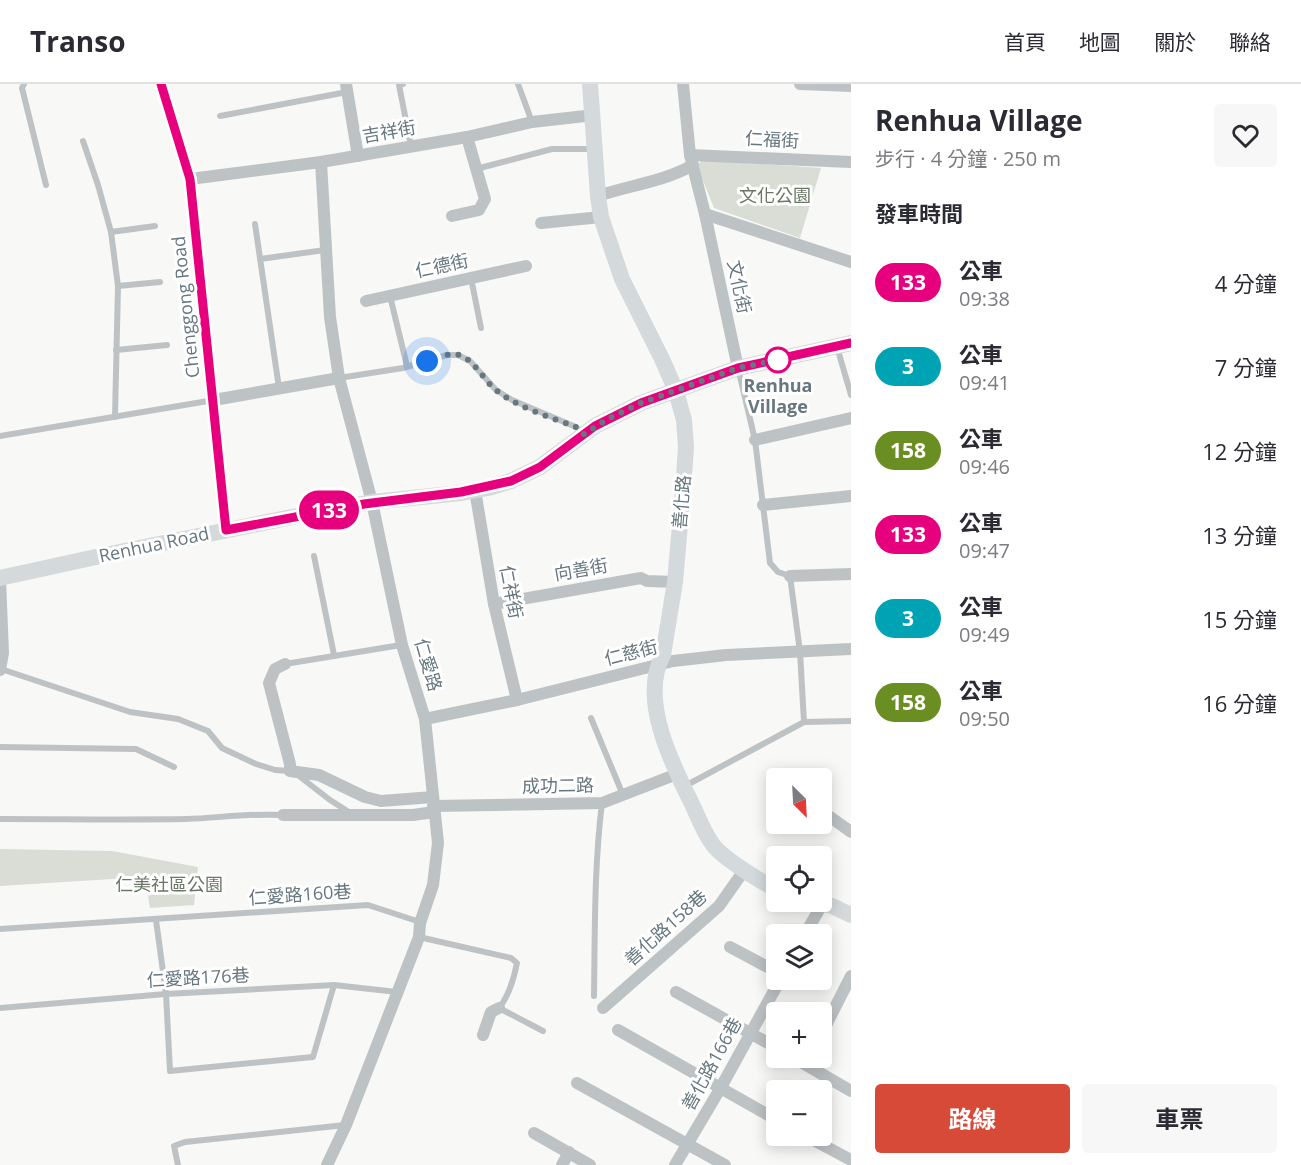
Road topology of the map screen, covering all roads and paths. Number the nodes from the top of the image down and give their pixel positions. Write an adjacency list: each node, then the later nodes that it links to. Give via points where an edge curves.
1 (24, 84): 23 (lane)
2 (161, 84): 22 (street, Chenggong Road)
3 (403, 84): 15 (lane, via 399,85)
4 (518, 84): 12 (lane)
5 (590, 84): 10 (street, 善化路)
6 (683, 84): 18 (street, 文化街)
7 (800, 84): 8 (street)
8 (851, 86)
9 (347, 88): 11 (lane); 17 (street)
10 (594, 115): 12 (street, 吉祥街); 16 (street, 善化路)
11 (220, 116)
12 (532, 122): 13 (street, 吉祥街)
13 (467, 137): 15 (street, 吉祥街); 21 (street)
14 (83, 141): 31 (lane)
15 (411, 146): 17 (street, 吉祥街)
16 (596, 148): 21 (lane, via 552,149); 24 (street, 善化路)
17 (358, 156): 19 (street, 吉祥街)
18 (692, 160): 20 (street, 仁福街); 24 (street, via 680,172); 25 (street, 文化街)
19 (321, 162): 22 (street, 吉祥街); 32 (street, 仁愛路)
20 (851, 162)
21 (475, 169): 26 (street, via 485,199 483,205 479,210)
22 (190, 179): 51 (street, Chenggong Road)
23 (46, 185)
24 (598, 196): 27 (street, 善化路)
25 (705, 214): 34 (street); 46 (street, 文化街)
26 (452, 216)
27 (601, 217): 28 (street); 49 (street, 善化路, via 622,279)
28 (541, 223)
29 (255, 224): 33 (lane)
30 (155, 226): 31 (lane)
31 (111, 232): 38 (lane)
32 (325, 250): 33 (lane); 47 (street, 仁愛路)
33 (260, 259): 48 (lane)
34 (851, 262)
35 (526, 266): 36 (street, 仁德街)
36 (471, 278): 39 (street, 仁德街); 41 (lane)
37 (160, 282): 38 (lane)
38 (118, 286): 44 (lane)
39 (390, 296): 40 (street, 仁德街); 45 (lane)
40 (366, 301)
41 (481, 328)
42 (167, 345): 44 (lane)
43 (844, 345): 46 (street, Renhua Road); 50 (lane)
44 (116, 350): 52 (lane)
45 (407, 366): 47 (lane); 54 (lane, via 458,355 470,361 496,390)
46 (738, 368): 49 (street, Renhua Road); 56 (lane)
47 (339, 378): 48 (street); 59 (street, 仁愛路)
48 (279, 388): 51 (street)
49 (676, 390): 54 (street, Renhua Road, via 627,409); 66 (street, 善化路, via 686,447)
50 (851, 395)
51 (214, 400): 52 (lane); 61 (street, Chenggong Road)
52 (115, 417): 55 (lane)
53 (851, 418): 56 (street)
54 (584, 434): 57 (street, Renhua Road, via 526,474)
55 (0, 436)
56 (755, 440): 60 (lane)
57 (475, 490): 59 (street, Renhua Road); 67 (street, 仁祥街)
58 (851, 496): 60 (street)
59 (372, 502): 61 (street, Renhua Road); 68 (street, 仁愛路)
60 (763, 505): 64 (lane, via 770,563 778,572)
61 (226, 530): 65 (street, Renhua Road)
62 (314, 556): 71 (lane)
63 (851, 574): 64 (street)
64 (790, 576): 70 (lane)
65 (0, 578): 74 (street)
66 (675, 582): 67 (street, 向善街, via 641,578); 73 (street, 善化路, via 663,655)
67 (494, 604): 75 (street, 仁祥街)
68 (402, 645): 71 (lane); 77 (street, 仁愛路)
69 (851, 649): 70 (street, 仁慈街)
70 (800, 652): 73 (street, 仁慈街, via 726,655); 79 (lane)
71 (334, 655): 72 (lane)
72 (285, 664): 82 (street, via 275,669 269,683)
73 (658, 664): 75 (street, 仁慈街); 83 (street, 善化路, via 655,690 659,718)
74 (0, 670): 82 (lane, via 130,712 178,719 208,731 222,748 256,764)
75 (517, 700): 77 (street, 仁慈街)
76 (591, 718): 84 (lane)
77 (425, 719): 86 (street, 仁愛路)
78 (851, 721): 79 (lane)
79 (804, 722): 83 (lane)
80 (0, 747): 81 (lane, via 136,749)
81 (174, 767)
82 (290, 771): 86 (street, 成功二路, via 319,775 381,801); 88 (lane)
83 (680, 780): 84 (street, 成功二路); 92 (street, 善化路, via 713,845)
84 (623, 795): 85 (street, 成功二路)
85 (602, 803): 86 (street, 成功二路); 108 (lane)
86 (433, 805): 88 (street, 成功二路, via 413,815); 97 (street, 仁愛路, via 438,843 435,874)
87 (283, 815): 88 (street, 成功二路); 90 (lane)
88 (354, 815)
89 (832, 818): 91 (street)
90 (0, 819)
91 (851, 832)
92 (745, 869): 93 (street, 善化路); 111 (street, 善化路158巷, via 719,906)
93 (766, 882)
94 (832, 907): 95 (street)
95 (851, 915)
96 (156, 920): 97 (lane, 仁愛路160巷, via 368,905); 98 (lane, 仁愛路160巷); 107 (lane)
97 (420, 922): 99 (street, 仁愛路)
98 (0, 929)
99 (419, 937): 106 (street, 仁愛路); 110 (lane, via 511,957 517,963)
100 (730, 947): 101 (street)
101 (766, 966)
102 (851, 976): 112 (street)
103 (334, 985): 106 (lane, 仁愛路176巷); 107 (lane, 仁愛路176巷); 107 (lane, via 313,1057 170,1071)
104 (774, 990): 115 (street, 善化路166巷)
105 (676, 992): 115 (street)
106 (397, 993): 123 (street, 仁愛路)
107 (166, 994): 109 (lane, 仁愛路176巷)
108 (594, 996)
109 (0, 1008)
110 (499, 1008): 114 (lane); 116 (street, via 491,1012)
111 (603, 1008)
112 (832, 1013)
113 (618, 1030): 120 (street)
114 (543, 1031)
115 (750, 1034): 117 (street); 120 (street, 善化路166巷)
116 (483, 1035)
117 (766, 1042)
118 (818, 1068): 121 (street)
119 (577, 1083): 125 (street)
120 (720, 1089): 122 (street); 125 (street, 善化路166巷)
121 (851, 1091)
122 (766, 1114)
123 (346, 1125): 129 (lane, via 185,1142 174,1146); 130 (street, 仁愛路)
124 (534, 1132): 127 (street)
125 (687, 1144): 133 (street, 善化路166巷); 134 (street)
126 (825, 1146): 128 (street)
127 (569, 1152): 131 (street); 132 (street)
128 (851, 1160)
129 (178, 1165)
130 (327, 1165)
131 (562, 1165)
132 (590, 1165)
133 (675, 1165)
134 (725, 1165)

